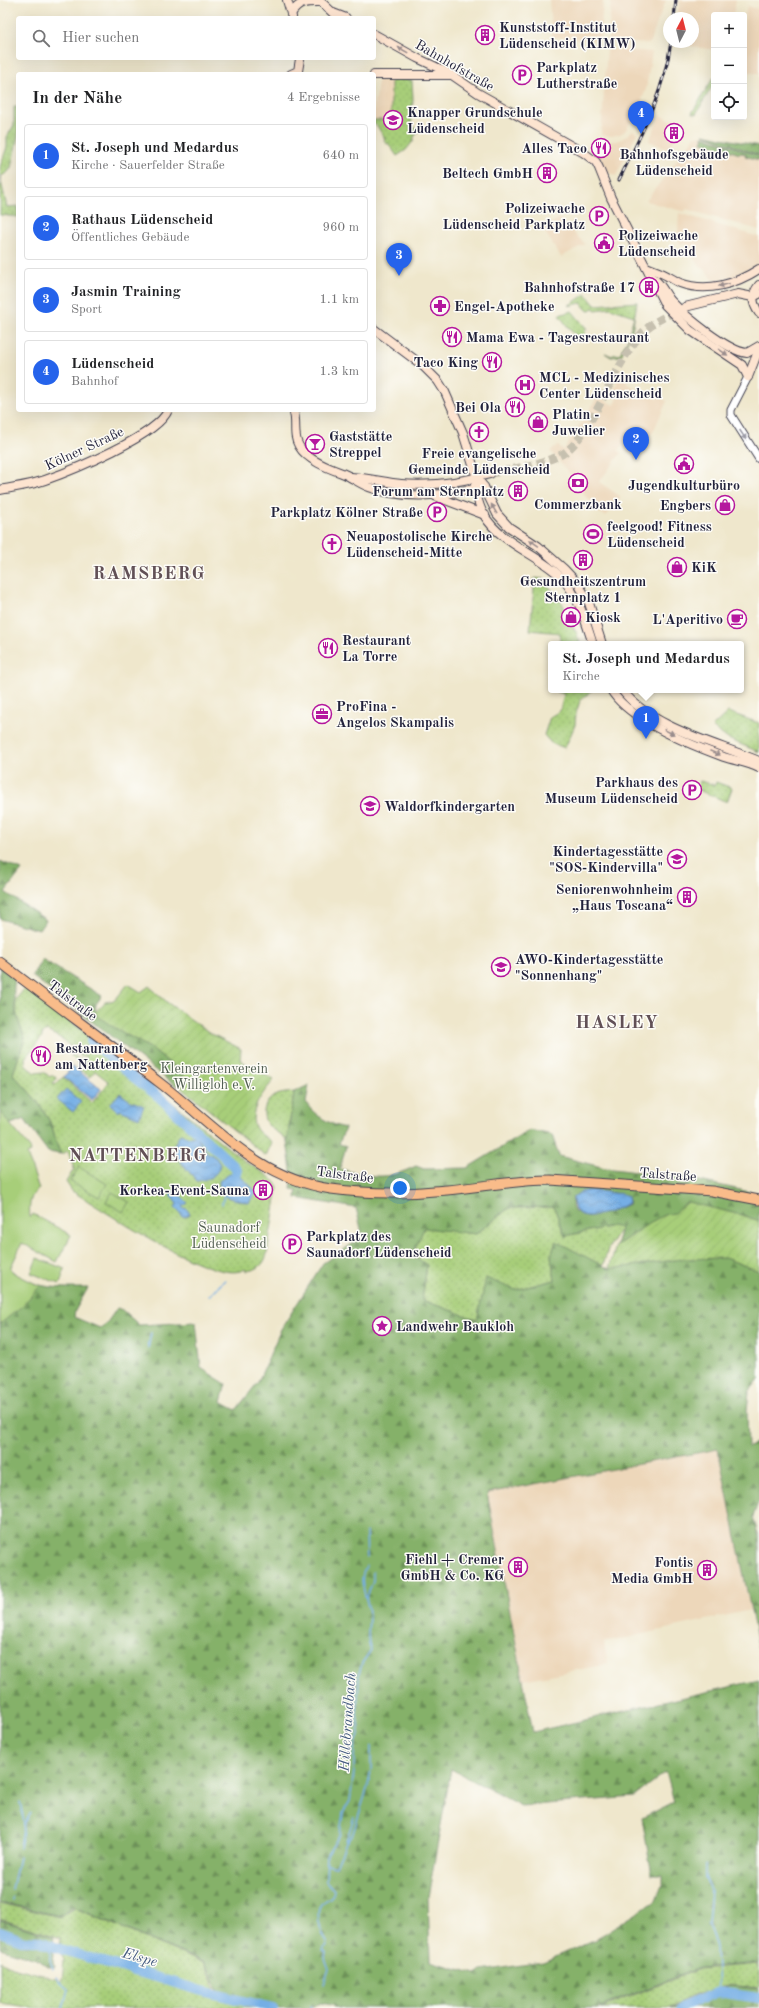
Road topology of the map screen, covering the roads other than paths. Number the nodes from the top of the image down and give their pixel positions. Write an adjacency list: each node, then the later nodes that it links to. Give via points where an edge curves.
1 (287, 0): 3 (main road)
2 (322, 1): 3 (main road, via 303,3 297,6); 4 (main road, via 333,13)
3 (292, 16)
4 (342, 16)
5 (376, 35): 8 (main road, Bahnhofstraße, one-way to 5)
6 (300, 60): 9 (main road)
7 (300, 60): 10 (main road)
8 (426, 63): 11 (main road, Bahnhofstraße); 13 (main road, via 430,70)
9 (296, 72)
10 (303, 72)
11 (453, 75): 13 (main road); 14 (main road, Bahnhofstraße, via 478,93 596,162)
12 (376, 76): 13 (main road)
13 (425, 76)
14 (646, 267): 15 (main road, one-way to 14, via 736,281 703,287 679,283); 16 (main road, Bahnhofstraße)
15 (759, 269)
16 (653, 278): 21 (main road, Bahnhofstraße, via 673,303 697,325 737,351 747,353); 23 (main road, Bahnhofstraße, one-way to 23, via 661,299 673,314 696,334)
17 (757, 291): 18 (main road); 19 (main road, via 754,306)
18 (685, 307)
19 (759, 314)
20 (376, 330): 30 (main road, via 435,377 454,413)
21 (759, 347): 22 (main road)
22 (754, 360): 23 (main road, via 749,365); 24 (main road)
23 (742, 365): 24 (main road, Bahnhofstraße)
24 (748, 377): 27 (street, one-way to 27, via 731,410 732,418)
25 (167, 412): 33 (main road, Kölner Straße, via 162,421 145,432 83,466 42,481)
26 (293, 412): 29 (main road, via 300,448 326,467)
27 (759, 459)
28 (490, 474): 30 (main road)
29 (351, 477): 30 (main road, via 425,485); 34 (main road, via 362,484 388,492)
30 (477, 478): 31 (main road); 32 (main road)
31 (484, 487): 32 (main road); 37 (main road, one-way to 31, via 589,603 579,585 538,546 504,522 497,514)
32 (475, 489): 34 (main road); 35 (main road)
33 (0, 490)
34 (432, 494): 35 (main road)
35 (485, 515): 36 (main road, via 510,541 550,567 562,578 582,608)
36 (592, 641)
37 (601, 641)
38 (613, 693): 41 (main road, one-way to 41, via 621,704 649,723 688,742)
39 (624, 693): 40 (main road, via 632,703 652,717)
40 (759, 761)
41 (759, 768)
42 (0, 962): 43 (main road, Talstraße, via 162,1084 251,1157 294,1180 350,1191 397,1193 550,1180 712,1191)
43 (759, 1200)

